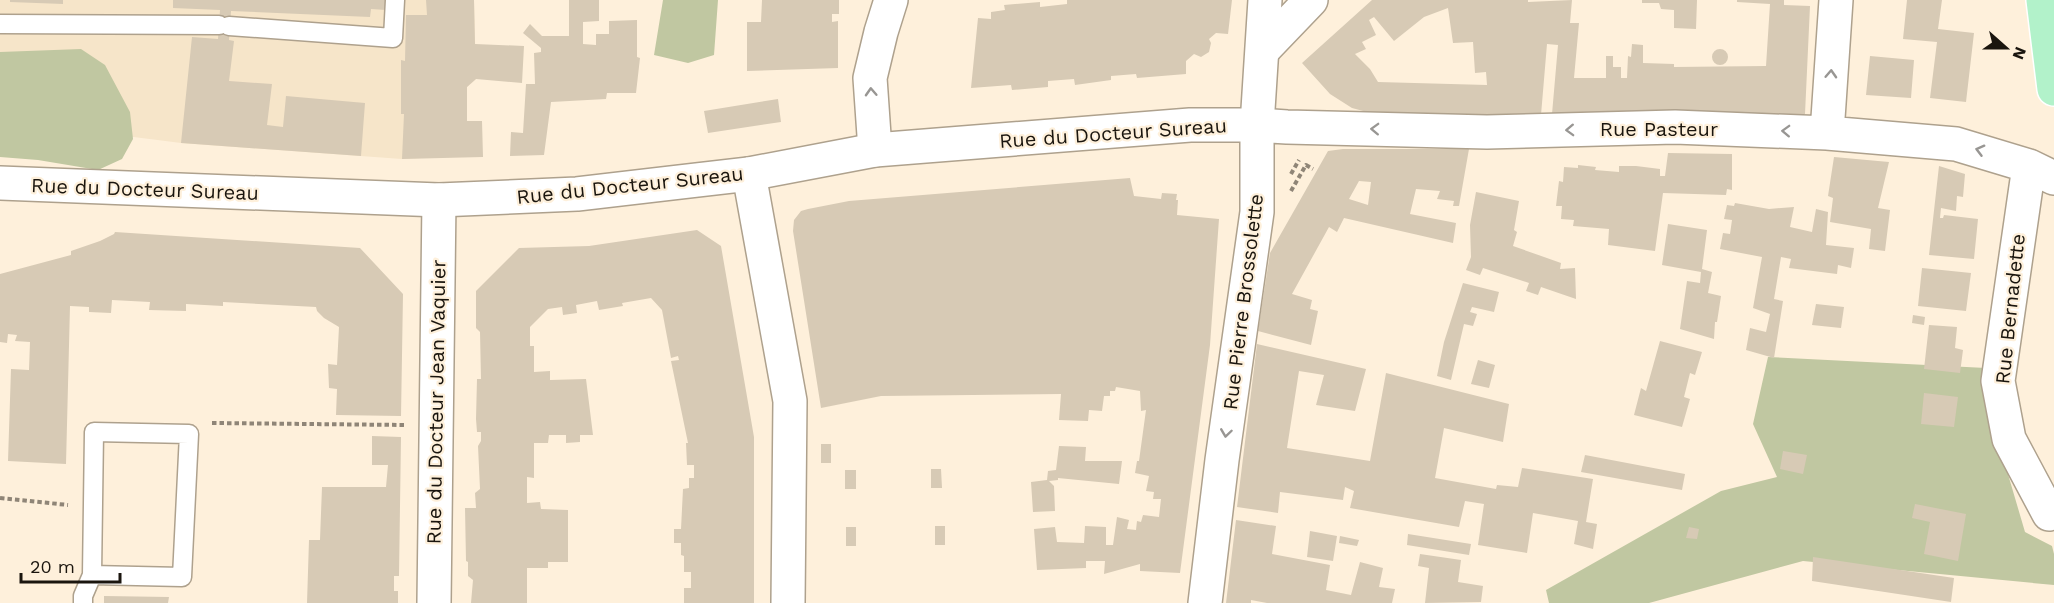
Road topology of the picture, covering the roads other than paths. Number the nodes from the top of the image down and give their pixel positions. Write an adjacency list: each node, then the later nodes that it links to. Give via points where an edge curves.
1 (395, 0): 7 (lane, via 393,38 224,26)
2 (891, 0): 12 (street, one-way to 2, via 870,78)
3 (1265, 0): 8 (street, Rue Pierre Brossolette)
4 (1311, 0): 8 (street)
5 (1836, 0): 11 (street, one-way to 5)
6 (2043, 0): 9 (main road)
7 (0, 24)
8 (1263, 50): 10 (street, Rue Pierre Brossolette)
9 (2054, 89)
10 (1257, 125): 11 (street, Rue Pasteur, one-way to 10, via 1675,127 1487,132); 12 (street, Rue du Docteur Sureau, via 1190,124); 22 (street, Rue Pierre Brossolette, one-way to 22, via 1257,212)
11 (1827, 133): 13 (street, Rue Pasteur, one-way to 11, via 1956,144)
12 (875, 150): 14 (street, Rue du Docteur Sureau)
13 (2041, 172): 17 (street, Rue Bernadette, via 1998,381 2009,439)
14 (749, 174): 16 (street, Rue du Docteur Sureau, via 577,194); 21 (street, via 790,401)
15 (0, 183): 16 (street, Rue du Docteur Sureau)
16 (439, 200): 20 (street, Rue du Docteur Jean Vaquier)
17 (2049, 514)
18 (92, 575): 18 (lane, via 182,577 189,434 94,432); 19 (lane)
19 (83, 603)
20 (434, 603)
21 (788, 603)
22 (1205, 603)

